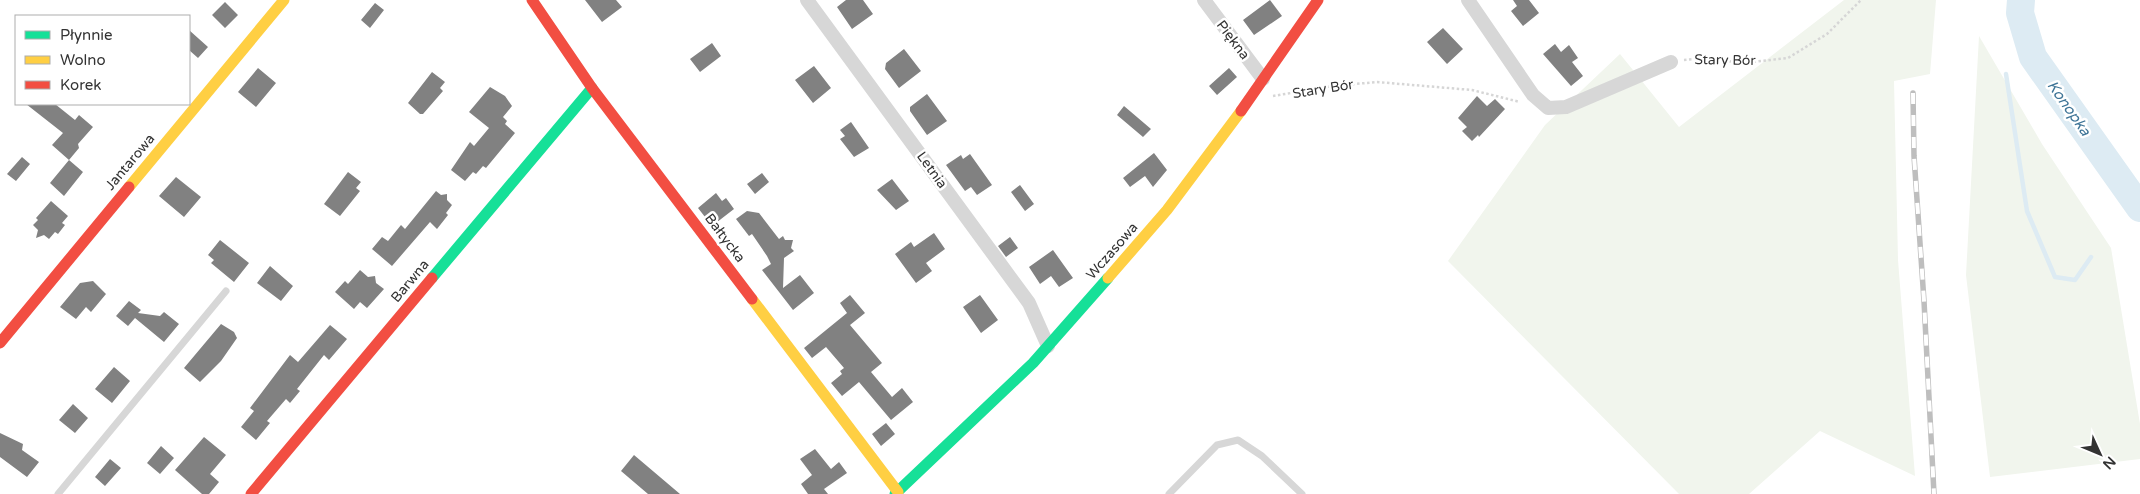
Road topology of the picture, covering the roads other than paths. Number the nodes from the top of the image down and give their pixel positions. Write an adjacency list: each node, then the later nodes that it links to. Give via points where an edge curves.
1 (284, 0): 11 (street, Jantarowa)
2 (532, 0): 9 (street, Bałtycka)
3 (807, 0): 12 (street, Letnia, via 1029,303)
4 (1204, 0): 8 (street, Piękna)
5 (1318, 0): 8 (street, Wczasowa)
6 (1468, 0): 7 (street, via 1533,95 1548,108 1566,107)
7 (1671, 62)
8 (1263, 79): 12 (street, Wczasowa, via 1167,210)
9 (592, 88): 13 (street, Bałtycka); 15 (street, Barwna)
10 (226, 292): 14 (lane)
11 (0, 342)
12 (1048, 346): 13 (street, Wczasowa)
13 (896, 493)
14 (58, 494)
15 (251, 494)
16 (1168, 494): 17 (lane, via 1217,446 1238,440 1262,456)
17 (1302, 494)

